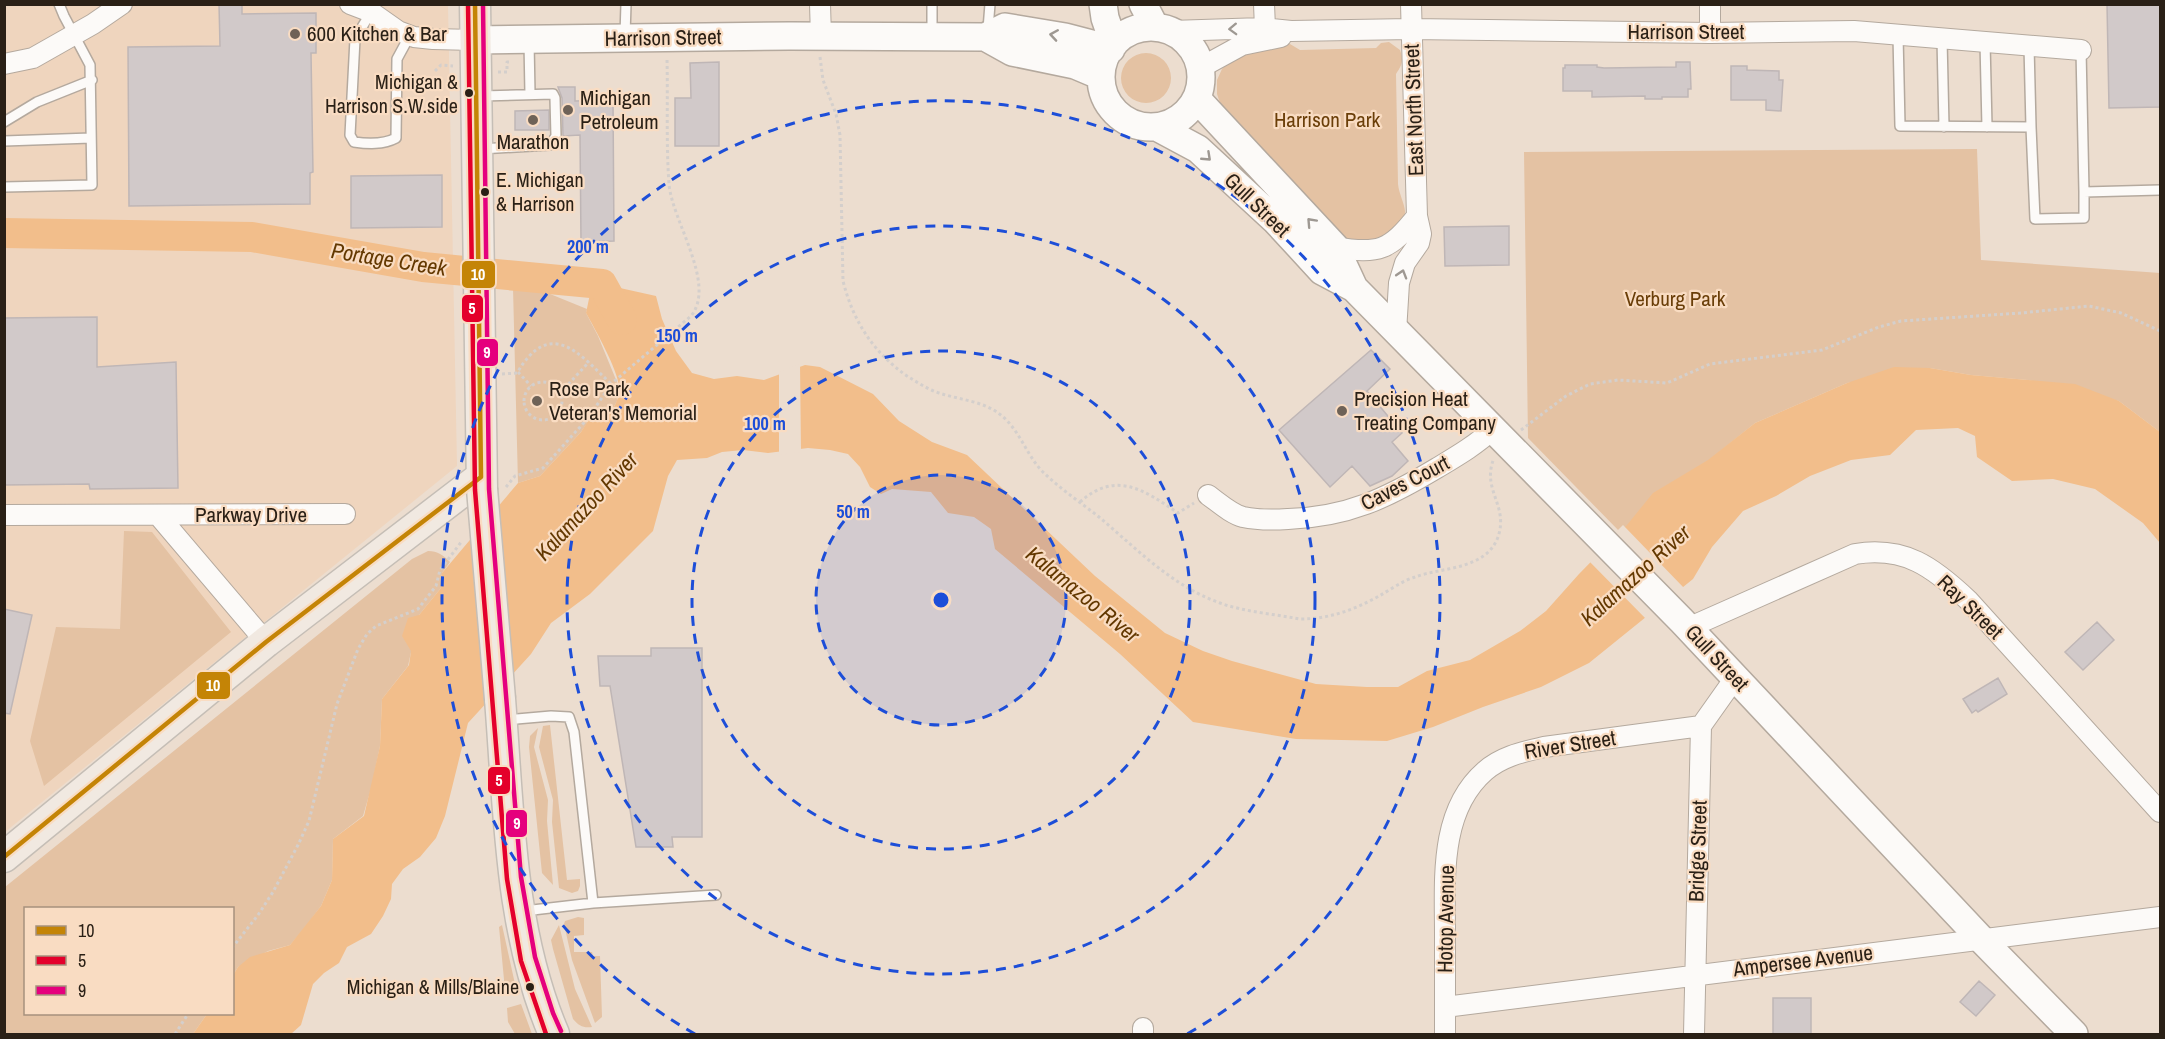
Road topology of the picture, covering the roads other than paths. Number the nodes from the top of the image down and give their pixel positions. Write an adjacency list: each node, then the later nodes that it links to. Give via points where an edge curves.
1 (59, 4): 19 (lane)
2 (122, 4): 19 (street)
3 (350, 4): 13 (street, Harrison Street)
4 (626, 4): 25 (lane)
5 (820, 4): 22 (street)
6 (932, 4): 23 (lane)
7 (990, 4): 24 (lane)
8 (1104, 4): 30 (street)
9 (1264, 4): 15 (street)
10 (1411, 4): 16 (street, East North Street)
11 (1710, 4): 18 (street)
12 (475, 5): 27 (main road)
13 (371, 12): 20 (street, Harrison Street); 20 (lane, via 355,39 350,135 354,142 390,142 396,138 397,59)
14 (1156, 21): 15 (street, Harrison Street, one-way to 14); 30 (street); 34 (street, via 1185,39)
15 (1264, 28): 17 (street, Harrison Street)
16 (1411, 29): 17 (street, Harrison Street); 18 (street, Harrison Street); 51 (street, East North Street)
17 (1291, 31): 34 (street, Harrison Street, via 1279,38 1242,45)
18 (1710, 33): 21 (street, Harrison Street, via 1854,31)
19 (75, 34): 33 (street, via 33,58); 36 (lane, via 90,65)
20 (410, 35): 27 (street, Harrison Street)
21 (1898, 35): 26 (street, Harrison Street); 42 (lane, via 1900,126)
22 (821, 37): 23 (street, Harrison Street); 25 (street, Harrison Street)
23 (932, 37): 24 (street, Harrison Street)
24 (985, 37): 30 (street, Harrison Street, one-way to 24, via 1005,27); 35 (street, Harrison Street, via 1012,52 1075,65)
25 (625, 39): 28 (street, Harrison Street)
26 (1942, 39): 29 (street, Harrison Street); 42 (lane)
27 (474, 40): 28 (street, Harrison Street); 38 (main road)
28 (529, 40): 37 (lane)
29 (1984, 42): 31 (street, Harrison Street); 43 (lane)
30 (1112, 46): 35 (street)
31 (2029, 46): 32 (street, Harrison Street); 44 (lane)
32 (2080, 50): 50 (lane)
33 (4, 64)
34 (1200, 68): 39 (street)
35 (1101, 76): 41 (street, via 1104,93 1124,120)
36 (92, 80): 40 (lane, via 37,102); 45 (lane)
37 (530, 94): 38 (lane); 47 (lane, via 553,94 555,98 556,136 550,145)
38 (475, 96): 47 (main road)
39 (1197, 99): 41 (street, via 1173,122); 52 (street, Gull Street, one-way to 39)
40 (4, 122)
41 (1157, 127): 53 (street, Gull Street, one-way to 53, via 1198,148 1276,221 1322,271)
42 (1944, 127): 43 (lane)
43 (1987, 127): 44 (lane)
44 (2031, 127): 50 (lane, via 2035,219 2084,218)
45 (91, 138): 46 (lane); 48 (lane, via 92,185)
46 (4, 141)
47 (476, 149): 56 (main road)
48 (4, 187)
49 (2160, 190): 50 (lane)
50 (2084, 192)
51 (1417, 216): 52 (street, via 1387,246 1357,252); 54 (street, East North Street, one-way to 51, via 1399,283 1421,234)
52 (1335, 247): 53 (street, Gull Street)
53 (1354, 288): 54 (street, Gull Street)
54 (1396, 332): 55 (street, Gull Street)
55 (1501, 436): 57 (street, Caves Court, via 1479,442 1407,486 1362,507 1338,513 1268,520 1240,516); 61 (street, Gull Street)
56 (482, 483): 62 (main road); 64 (main road, bridge)
57 (1208, 495)
58 (345, 514): 60 (street, Parkway Drive)
59 (4, 515): 60 (street, Parkway Drive)
60 (158, 515): 62 (street, Parkway Drive)
61 (1685, 624): 63 (street, Gull Street); 67 (street, Ray Street, via 1855,554 1873,551 1902,555 1933,571 1968,600)
62 (266, 642): 68 (main road)
63 (1736, 678): 65 (street); 73 (street, Gull Street)
64 (501, 709): 70 (lane, via 569,717 574,732); 71 (main road)
65 (1701, 726): 66 (street, River Street, via 1519,753 1487,769); 74 (street, Bridge Street)
66 (1460, 804): 75 (street, Hotop Avenue, via 1446,864)
67 (2160, 812)
68 (4, 857)
69 (716, 895): 70 (lane)
70 (593, 903): 71 (lane)
71 (520, 911): 76 (main road, via 528,959)
72 (2160, 916): 73 (street, Ampersee Avenue)
73 (1981, 939): 74 (street, Ampersee Avenue); 79 (street, Gull Street)
74 (1695, 975): 75 (street, Ampersee Avenue); 78 (street, Bridge Street)
75 (1445, 1006): 77 (street, Hotop Avenue)
76 (554, 1035)
77 (1445, 1035)
78 (1694, 1035)
79 (2074, 1035)

